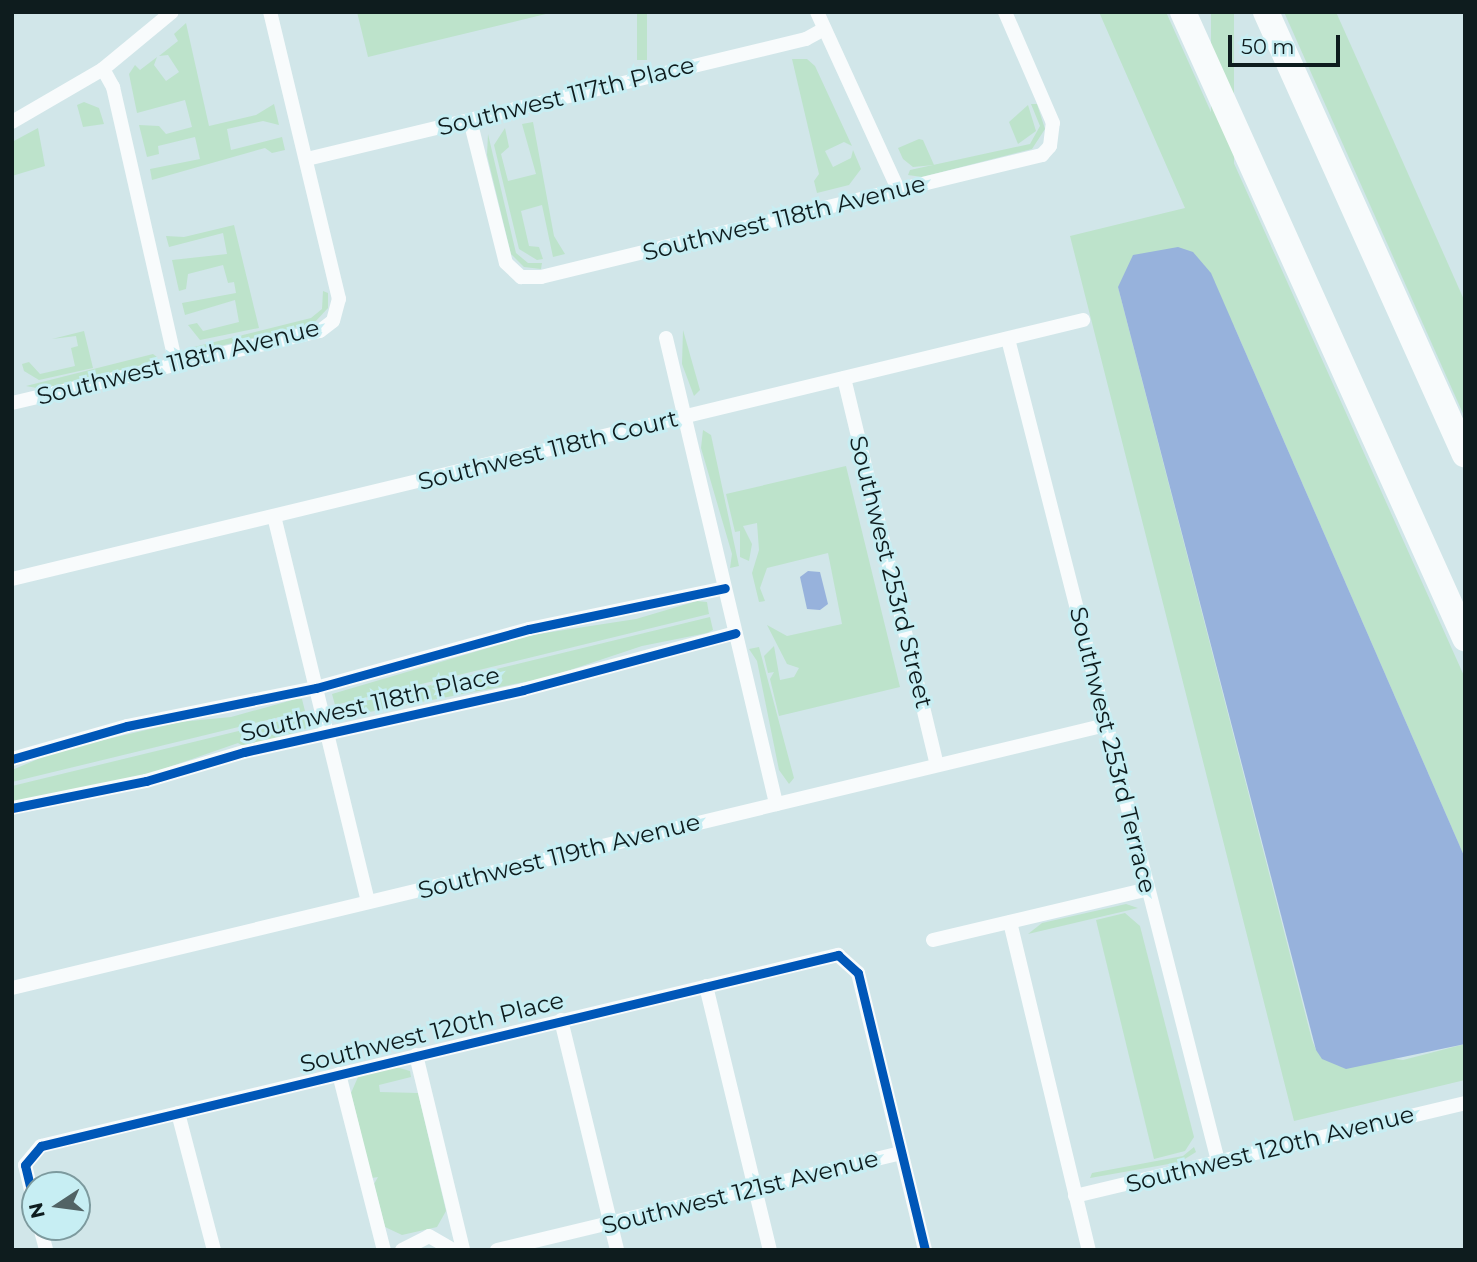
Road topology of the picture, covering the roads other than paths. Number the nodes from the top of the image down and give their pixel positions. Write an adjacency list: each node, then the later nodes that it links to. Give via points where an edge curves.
1 (172, 12): 8 (street)
2 (270, 12): 11 (street)
3 (817, 12): 7 (street)
4 (1005, 12): 12 (street, Southwest 118th Avenue, via 1050,113 1050,146 1033,159)
5 (1183, 12): 25 (highway)
6 (1266, 12): 20 (highway)
7 (824, 29): 9 (street, Southwest 117th Place, via 806,39); 12 (street)
8 (103, 69): 10 (street); 16 (street, via 113,87)
9 (470, 120): 11 (street, Southwest 117th Place); 12 (street, Southwest 118th Avenue, via 502,254 514,274 541,277)
10 (12, 122)
11 (307, 159): 16 (street, Southwest 118th Avenue, via 337,313 320,331)
12 (898, 189)
13 (1083, 320): 15 (street, Southwest 118th Court)
14 (666, 338): 19 (street)
15 (1007, 339): 17 (street, Southwest 118th Court); 27 (street, Southwest 253rd Terrace)
16 (176, 364): 18 (street, Southwest 118th Avenue)
17 (844, 378): 19 (street, Southwest 118th Court); 30 (street, Southwest 253rd Street)
18 (14, 399)
19 (682, 418): 21 (street, Southwest 118th Court); 23 (street)
20 (1465, 454)
21 (274, 516): 22 (street, Southwest 118th Court); 26 (street)
22 (12, 579)
23 (725, 588): 24 (street); 26 (street, Southwest 118th Place, via 529,629)
24 (735, 633): 28 (street, Southwest 118th Place, via 502,695); 31 (street)
25 (1465, 638)
26 (316, 688): 28 (street); 29 (street, Southwest 118th Place, via 127,726)
27 (1106, 725): 30 (street, Southwest 119th Avenue); 33 (street, Southwest 253rd Terrace)
28 (327, 731): 32 (street, Southwest 118th Place, via 134,784); 34 (street)
29 (12, 759)
30 (937, 765): 31 (street, Southwest 119th Avenue)
31 (776, 804): 34 (street, Southwest 119th Avenue)
32 (12, 808)
33 (1148, 889): 35 (street); 45 (street, Southwest 253rd Terrace)
34 (368, 901): 38 (street, Southwest 119th Avenue)
35 (1010, 922): 36 (street); 48 (street)
36 (933, 940)
37 (706, 986): 39 (street, Southwest 120th Place); 44 (street, Southwest 120th Place, via 841,955 857,970); 47 (street)
38 (12, 988)
39 (561, 1020): 40 (street, Southwest 120th Place); 49 (street)
40 (416, 1055): 41 (street, Southwest 120th Place); 54 (street)
41 (339, 1074): 43 (street, Southwest 120th Place); 51 (street)
42 (1465, 1103): 45 (street, Southwest 120th Avenue)
43 (178, 1113): 46 (street, Southwest 120th Place, via 33,1151); 50 (street)
44 (901, 1153): 47 (street, Southwest 121st Avenue); 58 (street)
45 (1218, 1161): 48 (street, Southwest 120th Avenue)
46 (26, 1171)
47 (755, 1188): 49 (street, Southwest 121st Avenue); 57 (street)
48 (1075, 1196): 59 (street)
49 (611, 1223): 55 (street, Southwest 121st Avenue); 56 (street)
50 (214, 1250)
51 (384, 1250)
52 (402, 1250): 53 (street, via 429,1236)
53 (453, 1250)
54 (463, 1250)
55 (497, 1250)
56 (617, 1250)
57 (769, 1250)
58 (925, 1250)
59 (1089, 1250)

